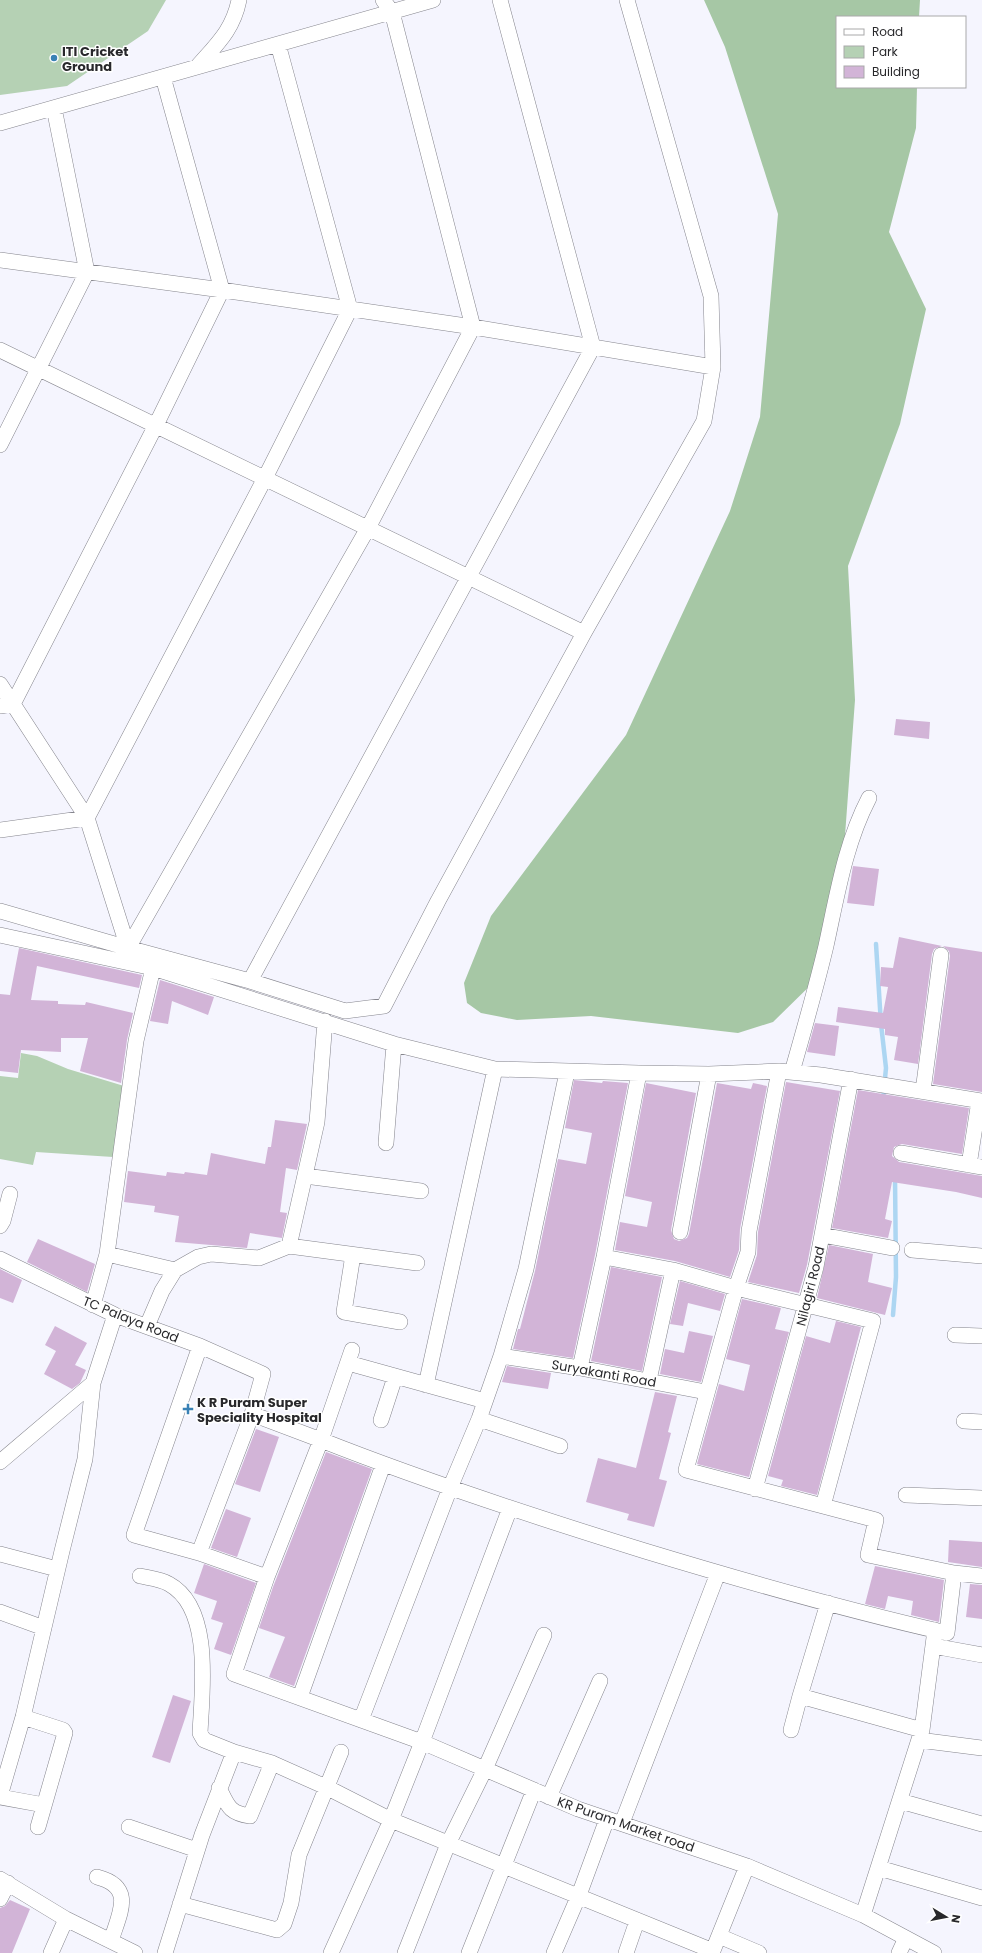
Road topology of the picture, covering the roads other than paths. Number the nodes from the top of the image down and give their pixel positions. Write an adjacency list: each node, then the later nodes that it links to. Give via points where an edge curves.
1 (239, 0): 7 (street, via 237,12 228,31)
2 (433, 0): 5 (street)
3 (500, 0): 16 (street)
4 (627, 0): 18 (street, via 711,296)
5 (388, 6): 6 (street); 15 (street)
6 (278, 44): 7 (street); 14 (street)
7 (198, 67): 8 (street)
8 (163, 77): 9 (street); 13 (street)
9 (54, 108): 10 (street); 12 (street)
10 (0, 123)
11 (0, 260): 12 (street)
12 (87, 272): 13 (street); 19 (street)
13 (222, 290): 14 (street); 20 (street)
14 (350, 310): 15 (street); 22 (street)
15 (473, 327): 16 (street); 23 (street)
16 (593, 347): 18 (street); 24 (street)
17 (0, 350): 19 (street)
18 (713, 367): 25 (street, via 704,421)
19 (39, 369): 20 (street); 21 (street)
20 (156, 425): 22 (street); 27 (street)
21 (0, 445)
22 (265, 478): 23 (street); 29 (street)
23 (368, 528): 24 (street); 33 (street)
24 (470, 577): 25 (street); 36 (street)
25 (584, 633): 36 (street, via 438,901 384,1006 345,1011)
26 (0, 684): 27 (street)
27 (7, 705): 29 (street)
28 (869, 798): 41 (street, via 843,867 825,948)
29 (87, 818): 30 (street); 33 (street)
30 (0, 830)
31 (0, 911): 33 (street)
32 (0, 935): 35 (street)
33 (128, 948): 36 (street)
34 (941, 955): 45 (street)
35 (153, 968): 37 (street); 59 (street, via 136,1041)
36 (250, 981)
37 (325, 1022): 38 (street); 50 (street, via 317,1122)
38 (394, 1044): 39 (street); 47 (street)
39 (495, 1069): 40 (street); 81 (street)
40 (567, 1072): 42 (street); 76 (street, via 526,1269)
41 (786, 1072): 43 (street); 44 (street); 67 (street, via 749,1231 748,1252)
42 (638, 1073): 43 (street); 62 (street)
43 (709, 1074): 54 (street)
44 (851, 1079): 45 (street); 55 (street, Nilagiri Road)
45 (923, 1091): 46 (street)
46 (981, 1101): 49 (street)
47 (386, 1143)
48 (901, 1153): 49 (street)
49 (975, 1166)
50 (305, 1176): 51 (street); 56 (street)
51 (421, 1191)
52 (10, 1194): 53 (street)
53 (0, 1226)
54 (680, 1232)
55 (822, 1235): 57 (street); 69 (street, Nilagiri Road)
56 (289, 1246): 60 (street); 65 (street, via 259,1258 211,1254 198,1257)
57 (892, 1248)
58 (912, 1250): 61 (street)
59 (107, 1254): 65 (street); 68 (street)
60 (353, 1255): 64 (street); 71 (street, via 344,1312)
61 (982, 1256)
62 (604, 1257): 66 (street); 77 (street)
63 (0, 1259): 68 (street, TC Palaya Road)
64 (416, 1263)
65 (175, 1270): 72 (street, via 162,1291)
66 (673, 1270): 67 (street); 79 (street)
67 (736, 1288): 69 (street); 82 (street)
68 (93, 1305): 70 (street, TC Palaya Road)
69 (806, 1305): 94 (street, Nilagiri Road); 97 (street, via 873,1321)
70 (115, 1315): 72 (street, TC Palaya Road); 80 (street)
71 (400, 1322)
72 (147, 1326): 75 (street, TC Palaya Road)
73 (955, 1335): 74 (street)
74 (982, 1336)
75 (200, 1346): 84 (street, TC Palaya Road, via 263,1374); 99 (street, via 134,1535)
76 (501, 1356): 77 (street, Suryakanti Road); 83 (street)
77 (580, 1368): 79 (street, Suryakanti Road)
78 (395, 1376): 81 (street); 86 (street); 89 (street, via 350,1356)
79 (649, 1380): 82 (street, Suryakanti Road)
80 (93, 1384): 91 (street); 101 (street, via 85,1459)
81 (426, 1385): 83 (street)
82 (706, 1392): 94 (street, via 686,1470)
83 (485, 1401): 85 (street)
84 (252, 1414): 89 (street); 99 (street)
85 (479, 1419): 90 (street); 93 (street)
86 (381, 1420)
87 (964, 1421): 88 (street)
88 (982, 1422)
89 (320, 1440): 92 (street); 106 (street)
90 (560, 1446)
91 (0, 1462)
92 (383, 1465): 93 (street); 116 (street)
93 (450, 1488): 98 (street); 118 (street)
94 (754, 1489): 97 (street)
95 (906, 1495): 96 (street)
96 (982, 1498)
97 (823, 1506): 103 (street, via 876,1520 868,1555)
98 (510, 1508): 102 (street); 121 (street)
99 (200, 1553): 106 (street)
100 (0, 1554): 101 (street)
101 (57, 1569): 109 (street)
102 (718, 1573): 107 (street); 135 (street)
103 (954, 1573): 105 (street); 110 (street, via 946,1633)
104 (140, 1576): 123 (street, via 169,1583 183,1595 194,1612 203,1675 200,1733 204,1740)
105 (982, 1576)
106 (268, 1577): 116 (street, KR Puram Market road, via 234,1674)
107 (828, 1603): 110 (street); 115 (street)
108 (0, 1612): 109 (street)
109 (44, 1628): 117 (street)
110 (935, 1630): 112 (street)
111 (544, 1635): 126 (street)
112 (933, 1646): 113 (street); 120 (street)
113 (982, 1655)
114 (600, 1681): 131 (street)
115 (800, 1696): 119 (street); 120 (street)
116 (300, 1697): 118 (street, KR Puram Market road)
117 (23, 1718): 130 (street); 133 (street, via 65,1732)
118 (362, 1720): 121 (street, KR Puram Market road)
119 (791, 1730)
120 (921, 1735): 122 (street); 132 (street)
121 (422, 1742): 126 (street, KR Puram Market road); 134 (street)
122 (982, 1748)
123 (234, 1752): 125 (street); 127 (street)
124 (341, 1752): 128 (street)
125 (272, 1763): 127 (street, via 250,1816 229,1808); 128 (street)
126 (485, 1769): 129 (street, KR Puram Market road); 139 (street)
127 (220, 1788): 140 (street)
128 (328, 1788): 134 (street); 149 (street, via 300,1855 284,1924 277,1930)
129 (534, 1790): 131 (street, KR Puram Market road); 141 (street)
130 (0, 1796): 133 (street)
131 (549, 1796): 135 (street, KR Puram Market road)
132 (900, 1801): 136 (street); 143 (street)
133 (44, 1805): 137 (street)
134 (391, 1820): 139 (street); 160 (street)
135 (615, 1821): 142 (street, KR Puram Market road); 146 (street)
136 (982, 1824)
137 (38, 1827)
138 (129, 1827): 140 (street)
139 (448, 1844): 141 (street); 161 (street)
140 (197, 1850): 149 (street)
141 (505, 1866): 146 (street); 162 (street)
142 (747, 1866): 150 (street, KR Puram Market road); 153 (street)
143 (879, 1868): 147 (street); 150 (street)
144 (97, 1877): 155 (street, via 108,1880 120,1890 123,1901)
145 (4, 1881): 148 (street); 151 (street)
146 (579, 1895): 152 (street); 163 (street)
147 (982, 1898)
148 (0, 1899)
149 (180, 1904): 159 (street)
150 (863, 1915): 154 (street, KR Puram Market road)
151 (66, 1919): 155 (street); 157 (street)
152 (638, 1921): 156 (street); 164 (street)
153 (719, 1936): 156 (street); 165 (street)
154 (906, 1938): 166 (street); 167 (street, KR Puram Market road)
155 (111, 1941): 158 (street)
156 (713, 1952)
157 (51, 1953)
158 (135, 1953)
159 (165, 1953)
160 (331, 1953)
161 (405, 1953)
162 (469, 1953)
163 (554, 1953)
164 (626, 1953)
165 (758, 1953)
166 (899, 1953)
167 (934, 1953)

